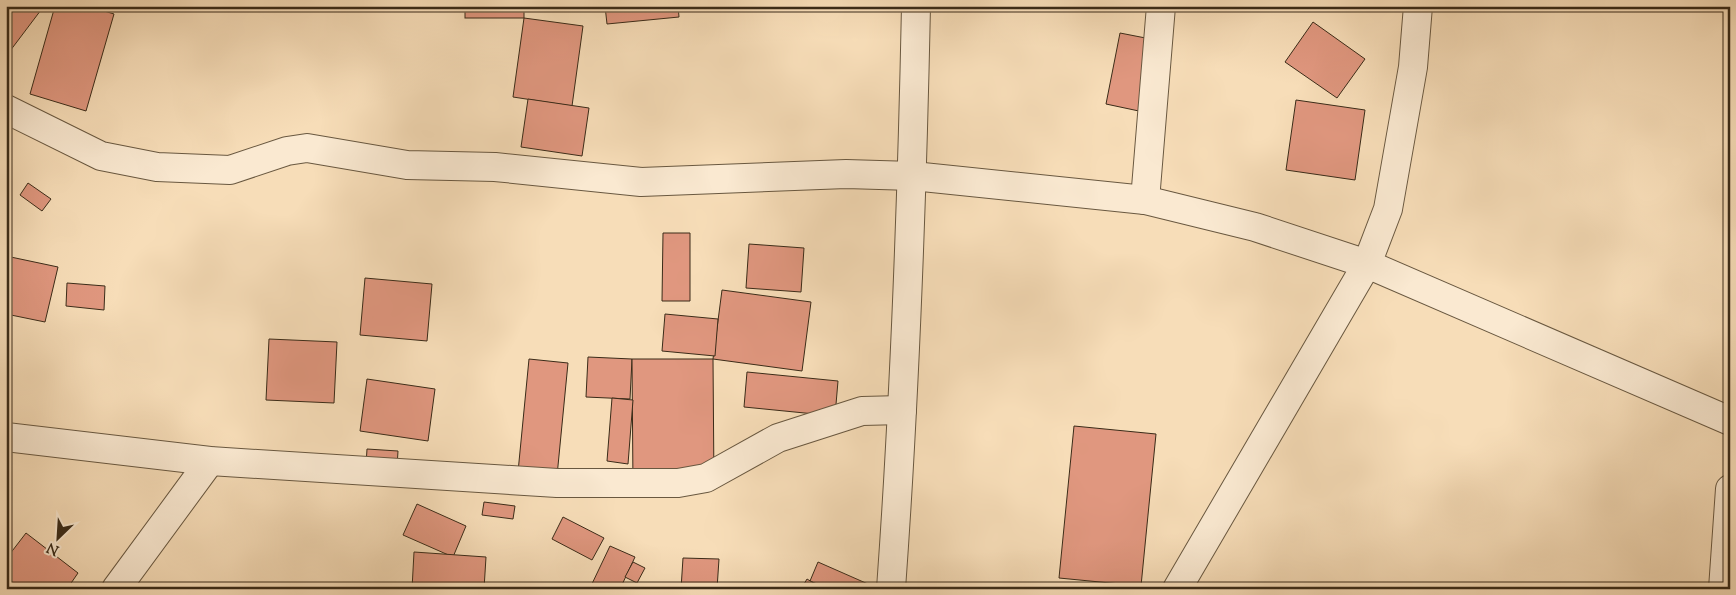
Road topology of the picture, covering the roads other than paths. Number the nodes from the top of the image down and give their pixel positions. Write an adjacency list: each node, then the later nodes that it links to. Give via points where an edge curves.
1 (916, 6): 5 (street)
2 (1162, 6): 6 (street)
3 (1418, 6): 7 (street, via 1413,67 1388,209)
4 (6, 109): 5 (street, via 100,156 157,167 230,170 287,151 307,148 407,165 495,167 641,182 846,174)
5 (913, 176): 6 (street); 8 (street)
6 (1145, 200): 7 (street, via 1255,227)
7 (1367, 264): 9 (street); 15 (street)
8 (902, 410): 11 (street, via 862,411 778,438 706,478 678,483 557,483); 13 (street)
9 (1730, 420)
10 (6, 437): 11 (street)
11 (210, 461): 14 (street)
12 (1730, 489): 16 (street)
13 (894, 588)
14 (116, 589)
15 (1177, 589)
16 (1724, 589)

